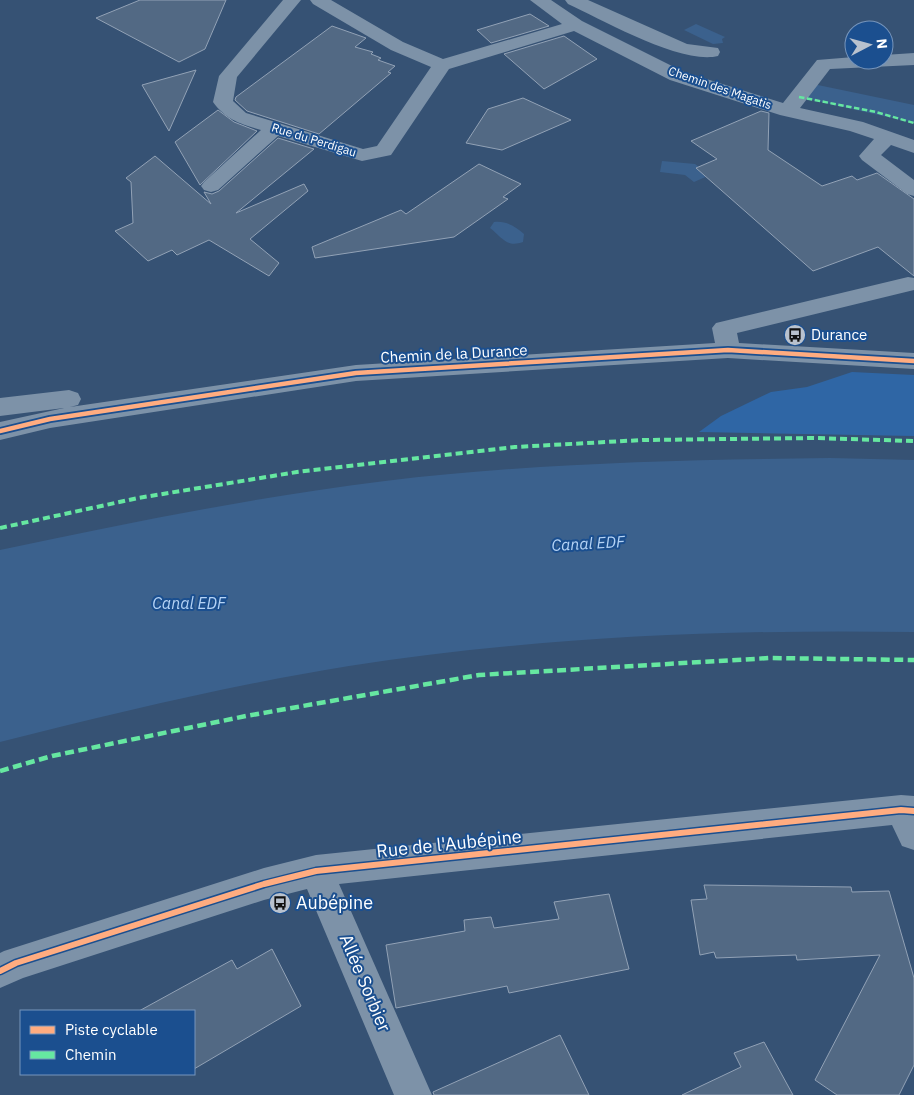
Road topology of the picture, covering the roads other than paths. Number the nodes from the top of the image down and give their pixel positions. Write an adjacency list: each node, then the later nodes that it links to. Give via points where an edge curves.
1 (292, 0): 10 (street, Rue du Perdigau, via 228,76 223,102 239,117)
2 (319, 0): 8 (street, via 397,46)
3 (539, 0): 5 (street, Chemin des Magatis)
4 (574, 0): 6 (street, via 683,49)
5 (576, 24): 8 (street); 9 (street, Chemin des Magatis, via 677,76)
6 (711, 52)
7 (914, 59): 9 (street, via 824,64)
8 (442, 65): 10 (street, Rue du Perdigau, via 384,151 362,155)
9 (787, 111): 11 (street, Chemin des Magatis, via 856,126)
10 (275, 128): 13 (street)
11 (888, 137): 12 (street, Chemin des Magatis); 14 (street, via 869,156)
12 (914, 146)
13 (211, 186)
14 (914, 190)
15 (908, 284): 16 (street, via 724,328)
16 (728, 350): 17 (street, Chemin de la Durance); 18 (street, Chemin de la Durance, via 356,373)
17 (914, 361)
18 (150, 404): 19 (street, via 69,399); 20 (street, Chemin de la Durance, via 50,419)
19 (0, 407)
20 (0, 431)
21 (910, 819): 22 (street, Rue de l'Aubépine)
22 (316, 872): 23 (street, Rue de l'Aubépine, via 255,887 16,963); 24 (street, Allée Sorbier)
23 (0, 971)
24 (413, 1095)

